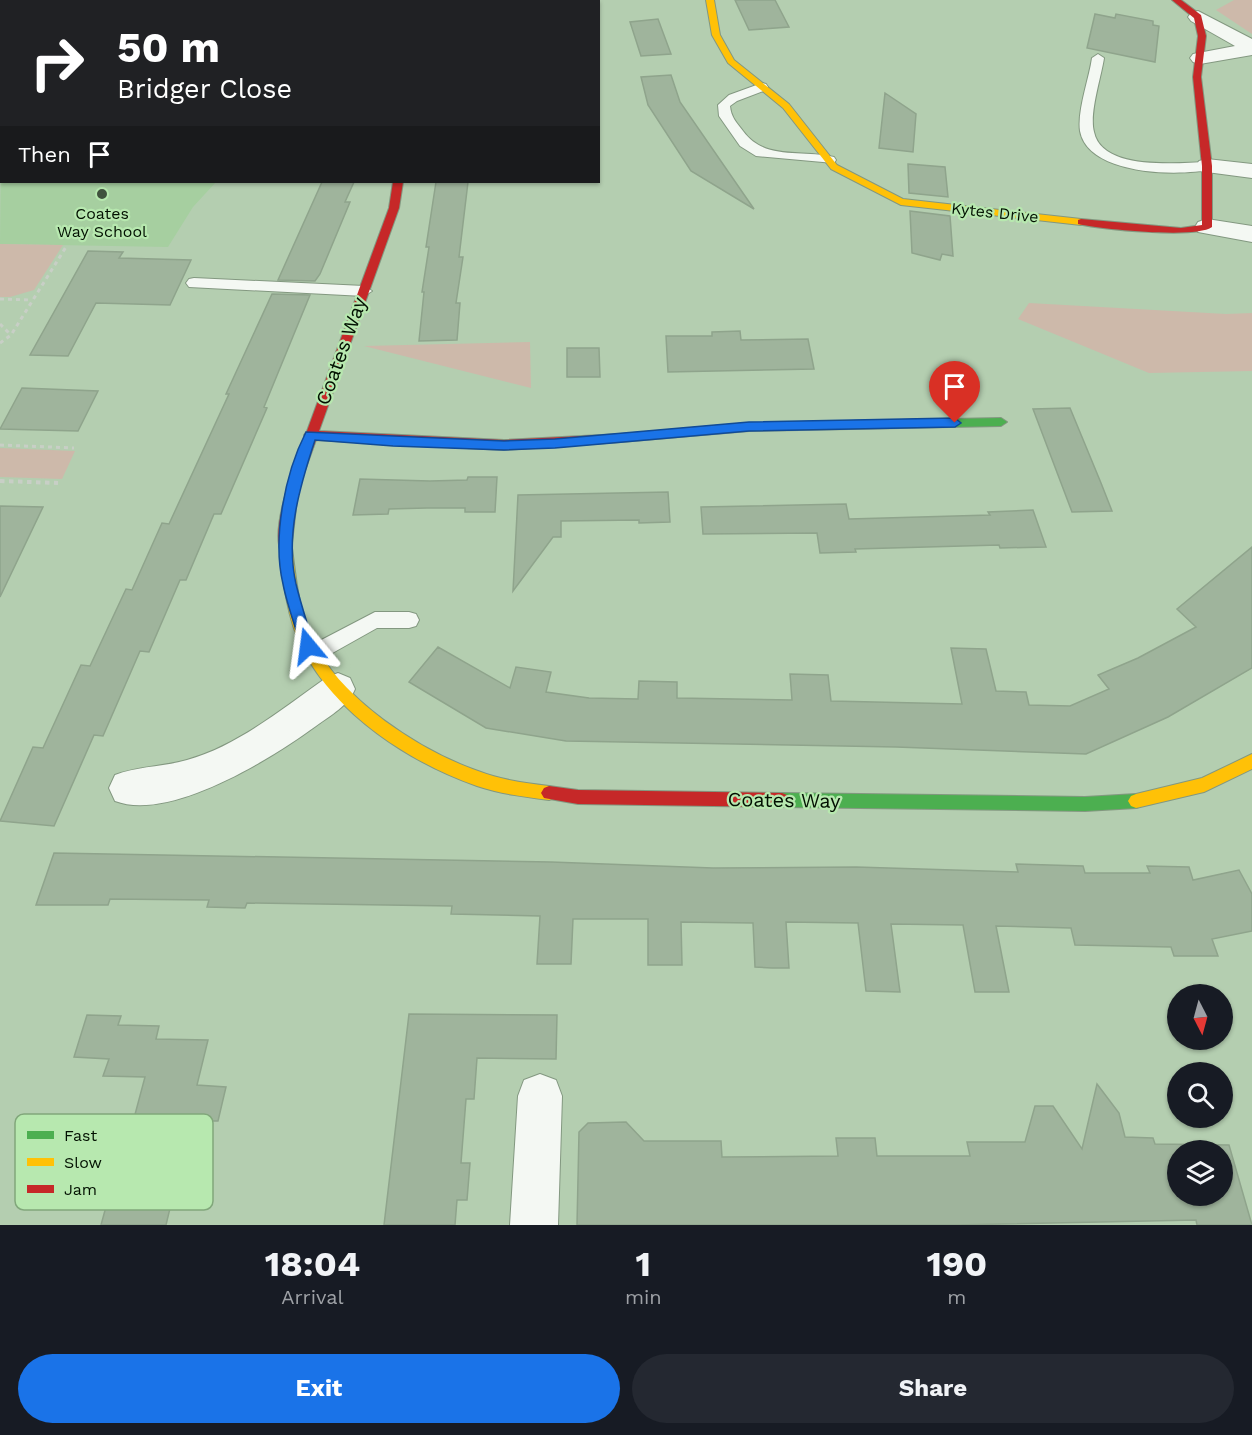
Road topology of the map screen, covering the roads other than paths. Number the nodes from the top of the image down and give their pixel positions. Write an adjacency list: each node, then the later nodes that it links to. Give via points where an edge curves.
1 (710, 0): 7 (street, Kytes Drive, via 716,35 731,61)
2 (1176, 0): 3 (street)
3 (1198, 17): 4 (street); 6 (street, via 1202,36)
4 (1252, 48): 6 (street)
5 (1098, 58): 9 (lane, via 1087,132 1095,148 1128,165)
6 (1200, 58): 9 (street, via 1197,77)
7 (762, 87): 8 (street, Kytes Drive, via 786,106); 8 (lane, via 724,105 725,116 745,143 761,153)
8 (829, 160): 12 (street, Kytes Drive, via 834,167 901,202 1158,230)
9 (1207, 166): 10 (street); 12 (street)
10 (1252, 171)
11 (398, 183): 15 (street, Coates Way, via 394,208)
12 (1207, 227): 13 (street)
13 (1252, 234)
14 (194, 283): 15 (lane)
15 (364, 291): 17 (street, Coates Way)
16 (1001, 422): 17 (street, via 749,427 504,445)
17 (310, 435): 19 (street, Coates Way, via 292,490 285,538 289,582)
18 (409, 620): 19 (lane, via 375,620)
19 (313, 654): 20 (street, Coates Way)
20 (338, 689): 21 (street, Coates Way, via 379,726 441,763 502,786 578,797 1085,804 1135,801 1204,785); 22 (street, via 247,754 196,776 153,787)
21 (1252, 761)
22 (128, 788)
23 (540, 1096): 24 (street)
24 (534, 1225)

